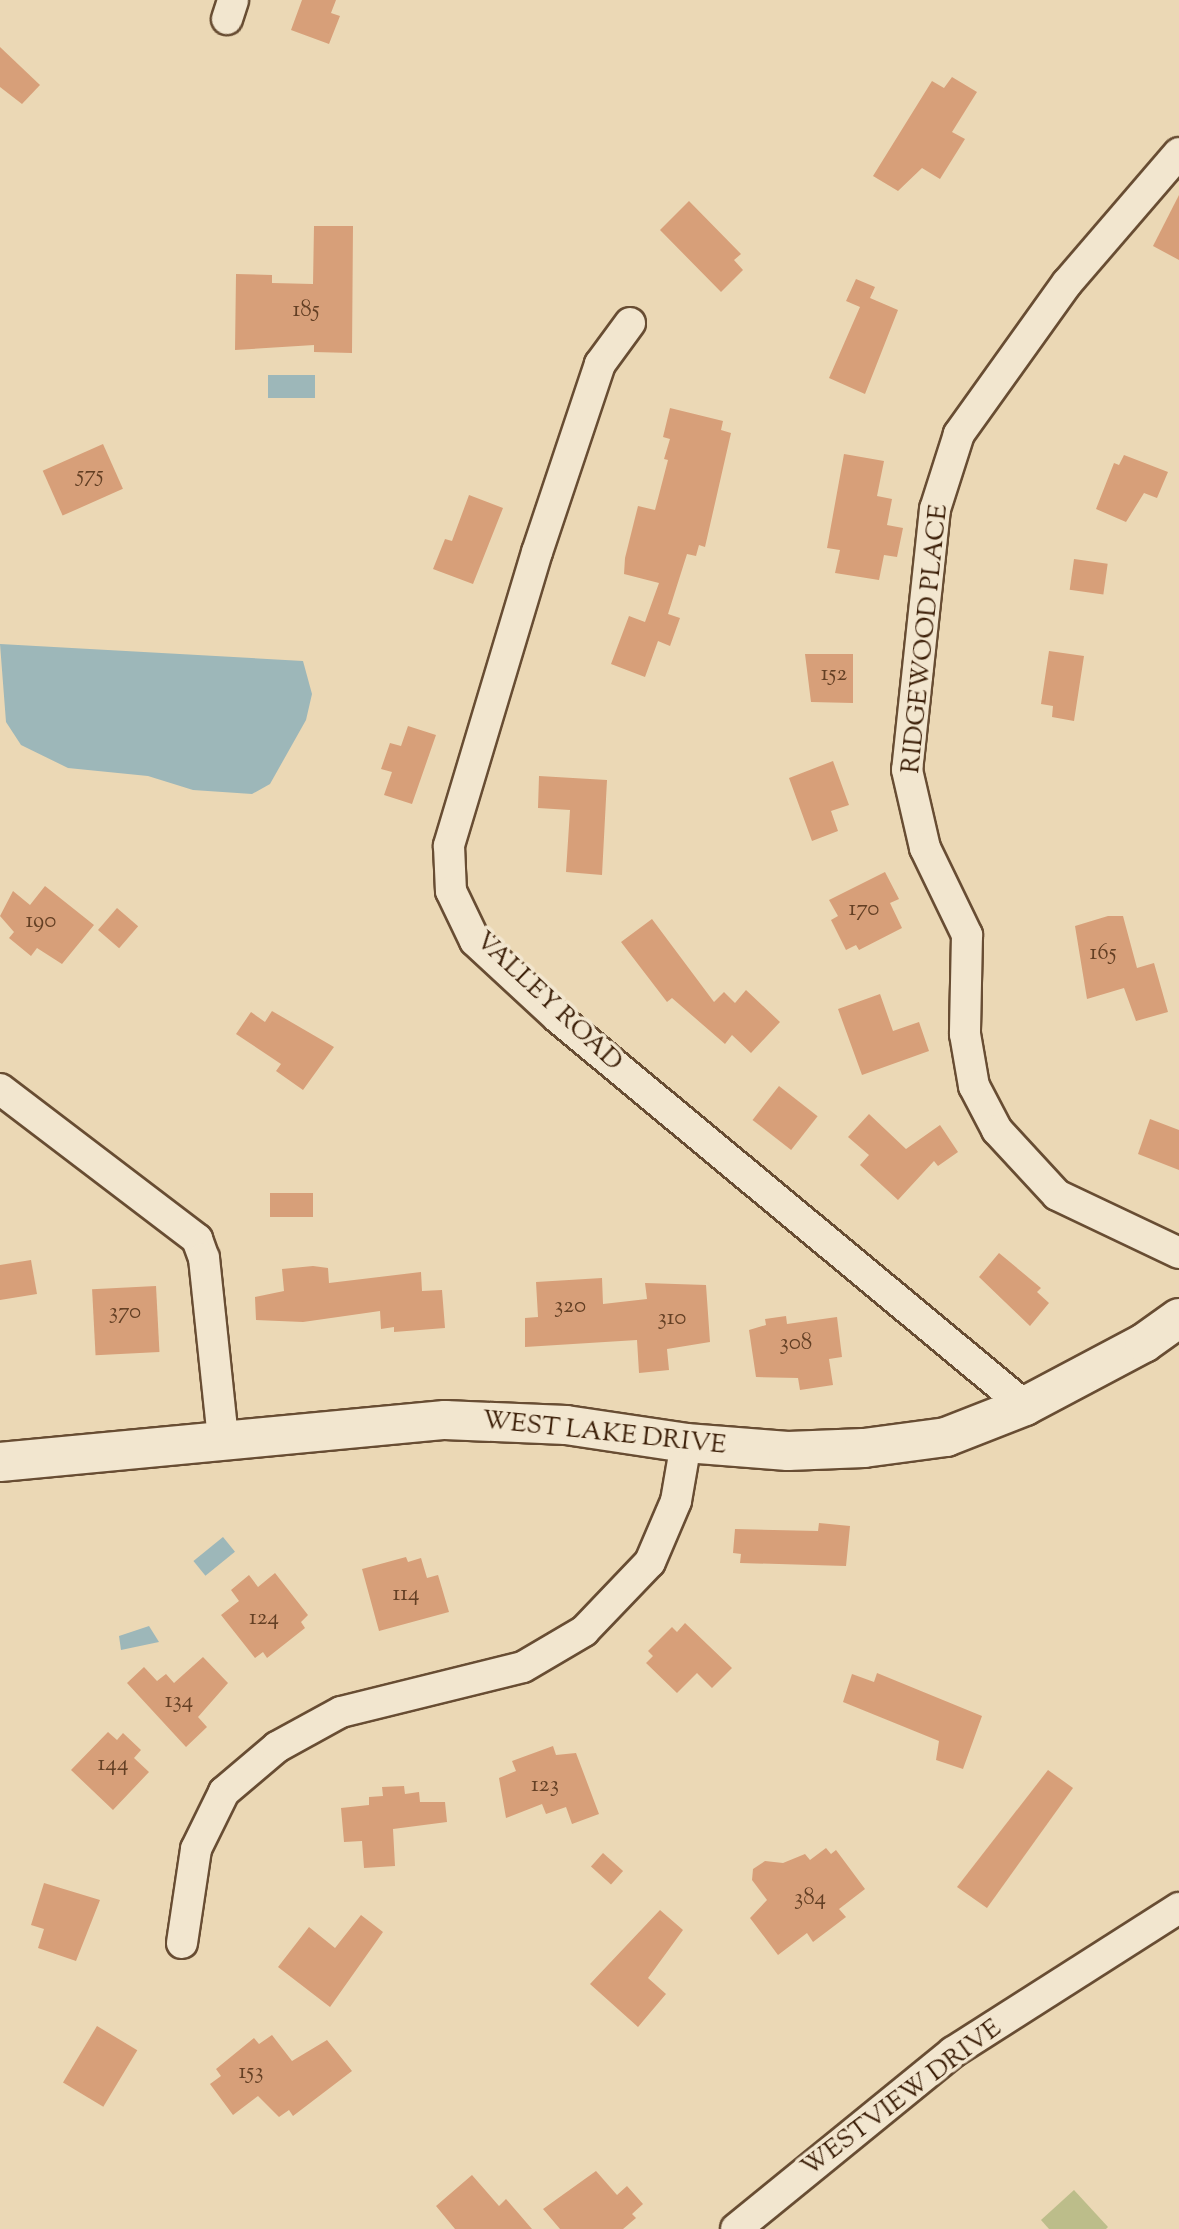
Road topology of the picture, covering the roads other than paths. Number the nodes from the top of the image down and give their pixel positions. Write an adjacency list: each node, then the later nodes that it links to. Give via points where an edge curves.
1 (1179, 153): 4 (street, RIDGEWOOD PLACE, via 1067,283 959,434 935,509 907,770 925,848 967,934 965,1034 974,1086 997,1130 1058,1195)
2 (630, 323): 6 (street, VALLEY ROAD, via 600,364 537,552 449,846 451,891 475,941 557,1017)
3 (0, 1089): 7 (street, via 197,1239 204,1258)
4 (1179, 1253)
5 (1179, 1318): 6 (main road, WEST LAKE DRIVE, via 1144,1343)
6 (1025, 1406): 8 (main road, WEST LAKE DRIVE, via 946,1437 864,1448 788,1451)
7 (223, 1440): 8 (main road, WEST LAKE DRIVE, via 445,1420 566,1425); 9 (main road, WEST LAKE DRIVE)
8 (686, 1443): 11 (street, via 676,1501 650,1562 584,1631 523,1667 341,1712 277,1747 224,1792 195,1849)
9 (0, 1462)
10 (1179, 1908): 12 (street, WESTVIEW DRIVE, via 953,2052)
11 (183, 1943)
12 (736, 2229)

